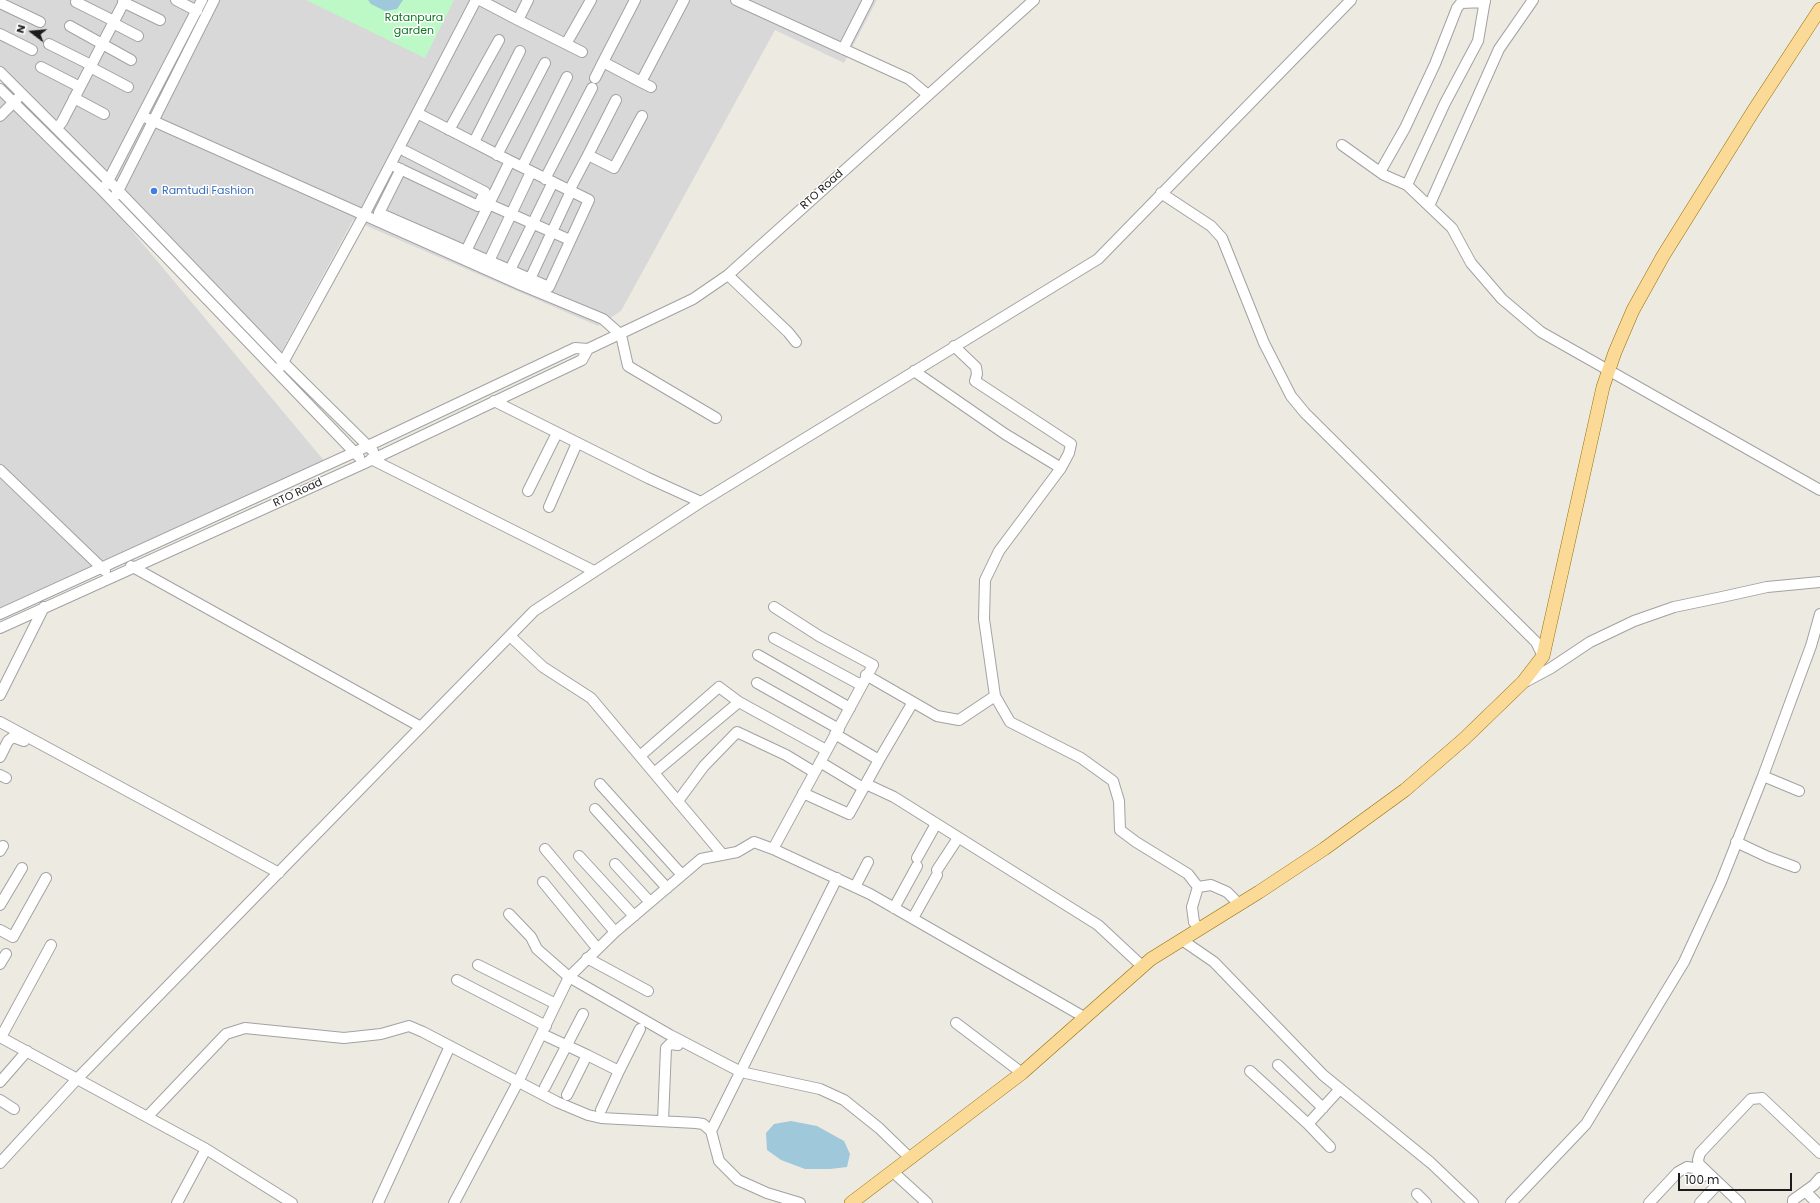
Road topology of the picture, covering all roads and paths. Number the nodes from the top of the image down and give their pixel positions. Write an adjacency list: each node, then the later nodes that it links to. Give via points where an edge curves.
1 (176, 0): 20 (street)
2 (202, 0): 20 (street)
3 (214, 0): 60 (street)
4 (476, 0): 55 (street)
5 (480, 0): 22 (street)
6 (528, 0): 22 (street)
7 (591, 0): 31 (street)
8 (635, 0): 37 (street)
9 (684, 0): 44 (street)
10 (736, 0): 32 (street)
11 (868, 0): 32 (street)
12 (1034, 0): 51 (street, RTO Road)
13 (1350, 0): 79 (street)
14 (1533, 0): 82 (street, via 1499,49)
15 (124, 1): 21 (street); 24 (street)
16 (1485, 1): 72 (street, via 1461,3 1457,8 1405,128); 75 (street, via 1478,41 1445,103)
17 (76, 2): 24 (street)
18 (0, 4): 23 (street)
19 (1820, 9): 100 (main road, via 1664,256 1633,310)
20 (196, 11): 58 (street)
21 (160, 20)
22 (518, 20): 31 (street)
23 (40, 22)
24 (113, 22): 27 (street); 30 (street)
25 (70, 26): 30 (street)
26 (0, 34): 33 (street)
27 (138, 36)
28 (499, 40): 62 (street)
29 (49, 44): 39 (street)
30 (102, 44): 36 (street); 39 (street)
31 (566, 44): 35 (street)
32 (843, 49): 51 (street, via 909,79)
33 (32, 50)
34 (520, 51): 63 (street)
35 (582, 52)
36 (131, 60)
37 (603, 62): 43 (street); 44 (street)
38 (545, 63): 66 (street)
39 (91, 66): 45 (street); 46 (street)
40 (41, 67): 45 (street)
41 (0, 72): 50 (street)
42 (567, 77): 71 (street)
43 (595, 78)
44 (641, 82): 47 (street)
45 (80, 86): 52 (street)
46 (128, 87)
47 (651, 87)
48 (592, 88): 73 (street)
49 (0, 89): 54 (street)
50 (22, 93): 54 (street); 61 (street)
51 (928, 95): 91 (street, RTO Road)
52 (74, 98): 56 (street); 61 (street)
53 (616, 100): 67 (street)
54 (13, 103): 57 (street); 76 (street)
55 (417, 113): 62 (street); 69 (street)
56 (104, 114)
57 (0, 116)
58 (142, 116): 60 (street); 74 (street)
59 (642, 116): 67 (street, via 614,168)
60 (153, 121): 77 (street); 84 (street)
61 (57, 128): 74 (street)
62 (449, 130): 63 (street)
63 (474, 142): 66 (street)
64 (1342, 145): 72 (street)
65 (405, 151): 81 (street, via 484,192)
66 (497, 155): 68 (street)
67 (588, 155): 78 (street)
68 (510, 161): 71 (street); 81 (street)
69 (391, 164): 70 (street); 84 (street)
70 (401, 169): 81 (street, via 478,206); 88 (street, via 379,213)
71 (526, 169): 73 (street); 83 (street)
72 (1380, 172): 75 (street)
73 (549, 180): 78 (street); 85 (street)
74 (109, 181): 76 (street); 77 (street)
75 (1407, 185): 82 (street)
76 (103, 191): 80 (street)
77 (118, 191): 80 (street); 97 (street)
78 (570, 191): 86 (street); 87 (street, via 589,200)
79 (1161, 193): 95 (street, via 1098,258); 131 (street, via 1211,226 1222,238 1264,343 1291,396 1305,413 1536,642)
80 (113, 200): 99 (street)
81 (485, 202): 83 (street); 88 (street)
82 (1430, 206): 100 (street, via 1452,228 1471,263 1502,299 1541,332)
83 (511, 214): 85 (street); 89 (street)
84 (364, 215): 93 (street, via 603,319); 97 (street)
85 (533, 223): 86 (street); 90 (street)
86 (552, 232): 87 (street); 92 (street)
87 (570, 240): 92 (street, via 549,287)
88 (466, 251): 89 (street)
89 (489, 261): 90 (street)
90 (510, 270): 92 (street)
91 (728, 274): 93 (street, RTO Road, via 693,299); 94 (street)
92 (530, 279)
93 (621, 335): 96 (street, RTO Road); 103 (street, via 628,366)
94 (796, 342)
95 (954, 346): 98 (street); 110 (street, via 976,367 975,381 1071,444)
96 (588, 349): 101 (street, RTO Road, via 582,360); 102 (street, RTO Road, via 575,348)
97 (283, 362): 99 (street); 107 (street)
98 (914, 370): 110 (street, via 1005,434); 114 (street)
99 (278, 371): 108 (street)
100 (1609, 371): 112 (street); 131 (main road, via 1603,387)
101 (494, 401): 104 (street, RTO Road); 105 (street)
102 (436, 414): 104 (street); 107 (street, RTO Road)
103 (716, 418)
104 (440, 426): 109 (street, RTO Road)
105 (557, 433): 106 (street); 113 (street)
106 (577, 443): 114 (street); 115 (street)
107 (368, 446): 108 (street, RTO Road); 109 (street)
108 (355, 452): 109 (street); 116 (street, RTO Road)
109 (372, 459): 118 (street, RTO Road); 119 (street)
110 (1061, 468): 137 (street, via 999,551 985,580 984,619)
111 (0, 470): 117 (street)
112 (1820, 490)
113 (528, 491)
114 (700, 502): 119 (street)
115 (548, 506)
116 (121, 560): 117 (street, RTO Road); 118 (street)
117 (102, 568): 120 (street); 122 (street, RTO Road)
118 (135, 568): 120 (street, RTO Road); 142 (street)
119 (594, 571): 128 (street, via 534,611)
120 (112, 578): 124 (street, RTO Road)
121 (1820, 582): 133 (street, via 1767,588 1674,607 1634,621 1590,642 1551,668)
122 (54, 588): 124 (street); 125 (street, RTO Road)
123 (774, 607): 132 (street, via 819,636 873,665)
124 (44, 608): 127 (street, RTO Road); 136 (street)
125 (0, 614)
126 (1820, 614): 152 (street, via 1811,646)
127 (0, 628)
128 (510, 636): 142 (street); 146 (street, via 543,667 591,698)
129 (774, 638): 135 (street)
130 (758, 655): 140 (street)
131 (1543, 656): 133 (main road)
132 (866, 675): 135 (street); 139 (street)
133 (1523, 682): 179 (main road, via 1464,739 1405,790 1324,849)
134 (757, 683): 143 (street)
135 (861, 685): 140 (street)
136 (0, 695)
137 (995, 696): 139 (street, via 959,720 937,716); 176 (street, via 1010,722 1081,758 1113,782 1119,802 1120,830 1188,874)
138 (739, 702): 145 (street); 146 (street, via 719,687); 151 (street)
139 (913, 702): 148 (street)
140 (850, 708): 143 (street)
141 (0, 722): 170 (street)
142 (421, 727): 170 (street)
143 (837, 731): 145 (street); 148 (street)
144 (41, 750): 147 (street, via 12,737)
145 (826, 750): 149 (street)
146 (640, 756): 151 (street)
147 (0, 757)
148 (879, 760): 154 (street)
149 (820, 762): 150 (street); 154 (street)
150 (814, 772): 156 (street); 157 (street, via 786,755 737,732 704,766)
151 (654, 773): 157 (street)
152 (1763, 776): 155 (street); 161 (street)
153 (600, 784): 171 (street)
154 (865, 786): 156 (street, via 849,814); 159 (street, via 894,797)
155 (1799, 791)
156 (803, 793): 163 (street)
157 (678, 801): 164 (street)
158 (595, 809): 177 (street)
159 (936, 824): 160 (street); 181 (street)
160 (958, 838): 184 (street); 195 (street, via 1098,925)
161 (1736, 842): 168 (street); 249 (street, via 1721,882 1684,962 1586,1124)
162 (545, 848): 187 (street)
163 (773, 849): 164 (street, via 754,842 737,852); 173 (street)
164 (723, 855): 171 (street, via 701,859)
165 (579, 856): 183 (street)
166 (868, 862): 175 (street)
167 (615, 864): 178 (street)
168 (1795, 867)
169 (22, 868): 180 (street)
170 (279, 873): 217 (street)
171 (682, 875): 177 (street)
172 (46, 878): 186 (street, via 13,937)
173 (837, 878): 175 (street); 214 (street)
174 (544, 882): 190 (street)
175 (855, 887): 181 (street)
176 (1198, 887): 179 (street, via 1211,885 1226,892); 185 (street, via 1192,907 1194,922)
177 (667, 888): 178 (street)
178 (649, 901): 183 (street)
179 (1239, 904): 185 (main road)
180 (0, 905)
181 (894, 908): 184 (street)
182 (509, 914): 196 (street, via 531,937 537,949)
183 (634, 916): 187 (street)
184 (913, 918): 201 (street)
185 (1199, 929): 188 (main road)
186 (0, 930)
187 (615, 932): 190 (street)
188 (1182, 940): 195 (main road); 220 (street, via 1214,962 1323,1075)
189 (51, 945): 205 (street)
190 (597, 948): 192 (street)
191 (6, 954): 193 (street)
192 (587, 958): 196 (street); 198 (street)
193 (0, 964)
194 (478, 965): 199 (street)
195 (1142, 966): 201 (main road)
196 (569, 977): 199 (street); 214 (street)
197 (457, 980): 204 (street)
198 (648, 991)
199 (556, 1004): 204 (street)
200 (582, 1014): 208 (street)
201 (1084, 1017): 215 (main road)
202 (956, 1023): 215 (street, via 990,1046)
203 (640, 1029): 212 (street)
204 (544, 1030): 208 (street); 218 (street)
205 (0, 1037): 209 (street)
206 (678, 1045): 227 (street, via 670,1044 666,1048)
207 (450, 1046): 218 (street); 226 (street, via 409,1026 381,1034 344,1038 245,1028 226,1034); 242 (street)
208 (566, 1046): 210 (street); 219 (street)
209 (27, 1051): 216 (street); 217 (street)
210 (587, 1055): 212 (street); 221 (street)
211 (1278, 1066): 223 (street)
212 (619, 1071): 225 (street)
213 (1250, 1071): 228 (street)
214 (740, 1072): 229 (street); 233 (street, via 820,1089 844,1100 879,1128)
215 (1022, 1073): 233 (main road)
216 (2, 1077)
217 (77, 1079): 226 (street); 234 (street)
218 (518, 1082): 227 (street, via 588,1115); 243 (street)
219 (545, 1088)
220 (1340, 1089): 223 (street); 248 (street, via 1431,1163)
221 (567, 1094)
222 (0, 1100): 224 (street)
223 (1323, 1108): 228 (street)
224 (14, 1109)
225 (601, 1110)
226 (147, 1117): 231 (street)
227 (663, 1121): 229 (street, via 703,1124)
228 (1308, 1124): 230 (street)
229 (711, 1131): 244 (street, via 719,1161 738,1180 766,1193)
230 (1330, 1147)
231 (206, 1149): 240 (street); 241 (street)
232 (1820, 1153): 253 (street, via 1762,1098 1751,1099 1700,1153 1698,1160 1699,1164)
233 (910, 1158): 235 (main road)
234 (0, 1163)
235 (892, 1171): 245 (main road); 246 (street)
236 (1820, 1178): 238 (street)
237 (1715, 1187): 250 (street, via 1694,1168 1687,1167 1678,1172); 251 (street); 252 (street)
238 (1806, 1192): 254 (street); 255 (street)
239 (1417, 1194): 247 (street)
240 (177, 1203)
241 (292, 1203)
242 (378, 1203)
243 (454, 1203)
244 (800, 1203)
245 (851, 1203)
246 (927, 1203)
247 (1426, 1203)
248 (1473, 1203)
249 (1511, 1203)
250 (1649, 1203)
251 (1700, 1203)
252 (1731, 1203)
253 (1740, 1203)
254 (1792, 1203)
255 (1817, 1203)

